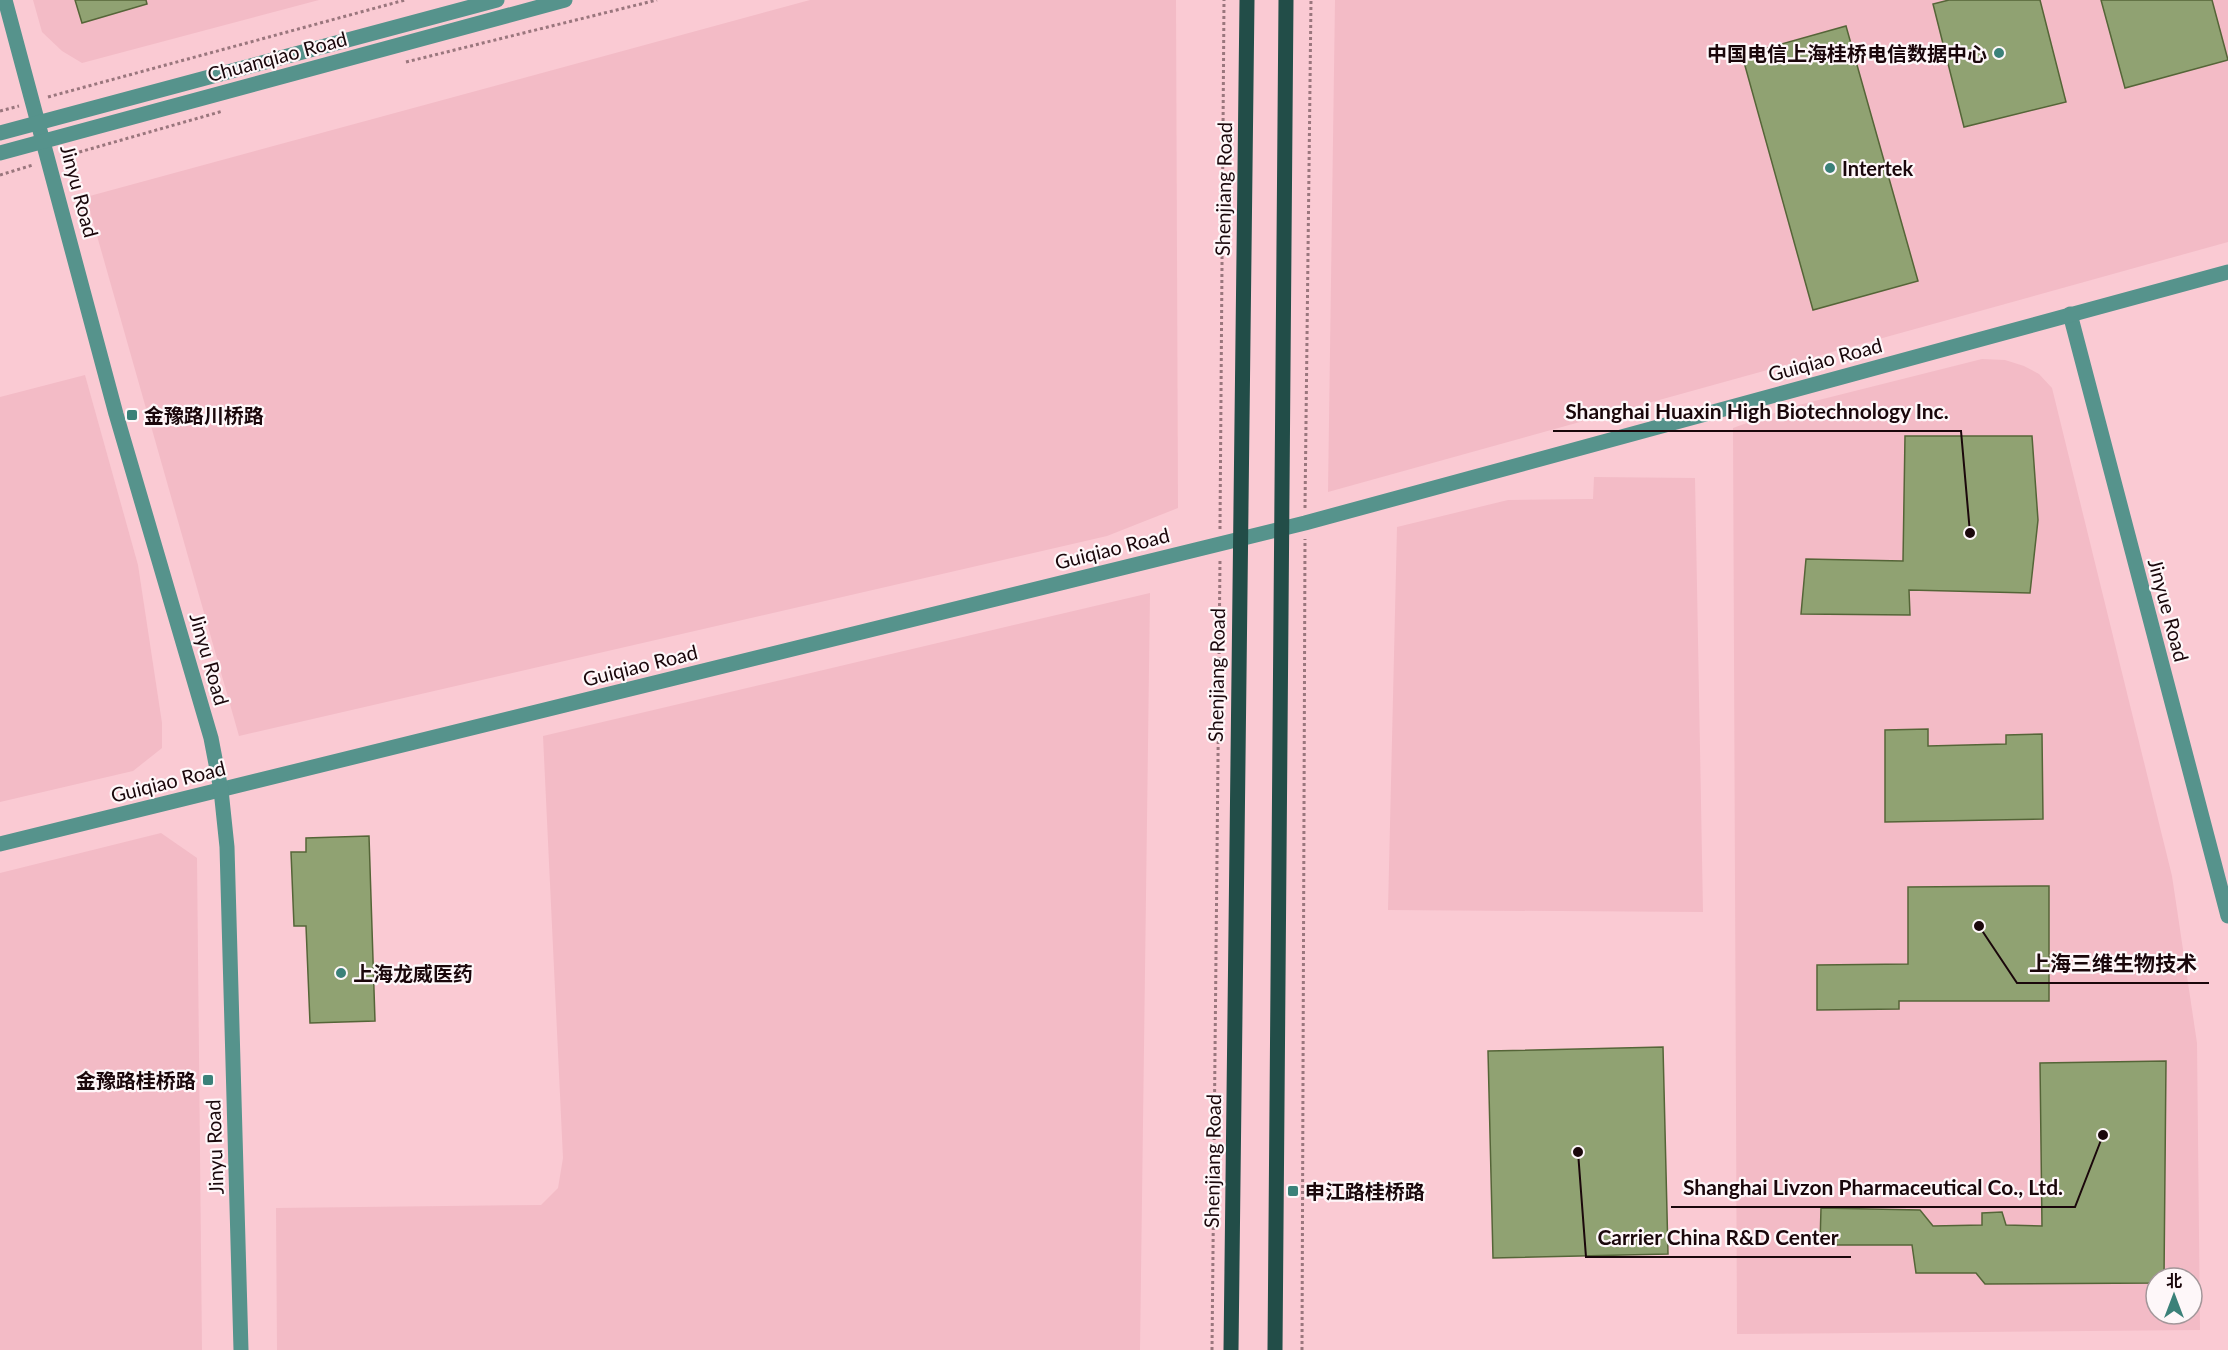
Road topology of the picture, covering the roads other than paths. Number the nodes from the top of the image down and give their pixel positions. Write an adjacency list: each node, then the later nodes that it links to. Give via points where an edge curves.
1 (5, 0): 6 (street, Jinyu Road)
2 (497, 0): 6 (street, Chuanqiao Road)
3 (565, 0): 8 (street, Chuanqiao Road)
4 (1247, 0): 13 (main road, Shenjiang Road)
5 (1286, 0): 12 (main road)
6 (39, 122): 7 (street, Chuanqiao Road); 8 (street, Jinyu Road)
7 (0, 133)
8 (44, 140): 9 (street, Chuanqiao Road); 14 (street, Jinyu Road, via 116,414 211,738)
9 (0, 153)
10 (2228, 272): 11 (street, Guiqiao Road)
11 (2070, 314): 12 (street, Guiqiao Road); 16 (street, Jinyue Road)
12 (1282, 528): 13 (street, Guiqiao Road); 19 (main road)
13 (1239, 539): 14 (street, Guiqiao Road); 18 (main road, Shenjiang Road)
14 (221, 790): 15 (street, Guiqiao Road); 17 (street, Jinyu Road, via 227,847)
15 (0, 844)
16 (2228, 916)
17 (241, 1350)
18 (1231, 1350)
19 (1275, 1350)

